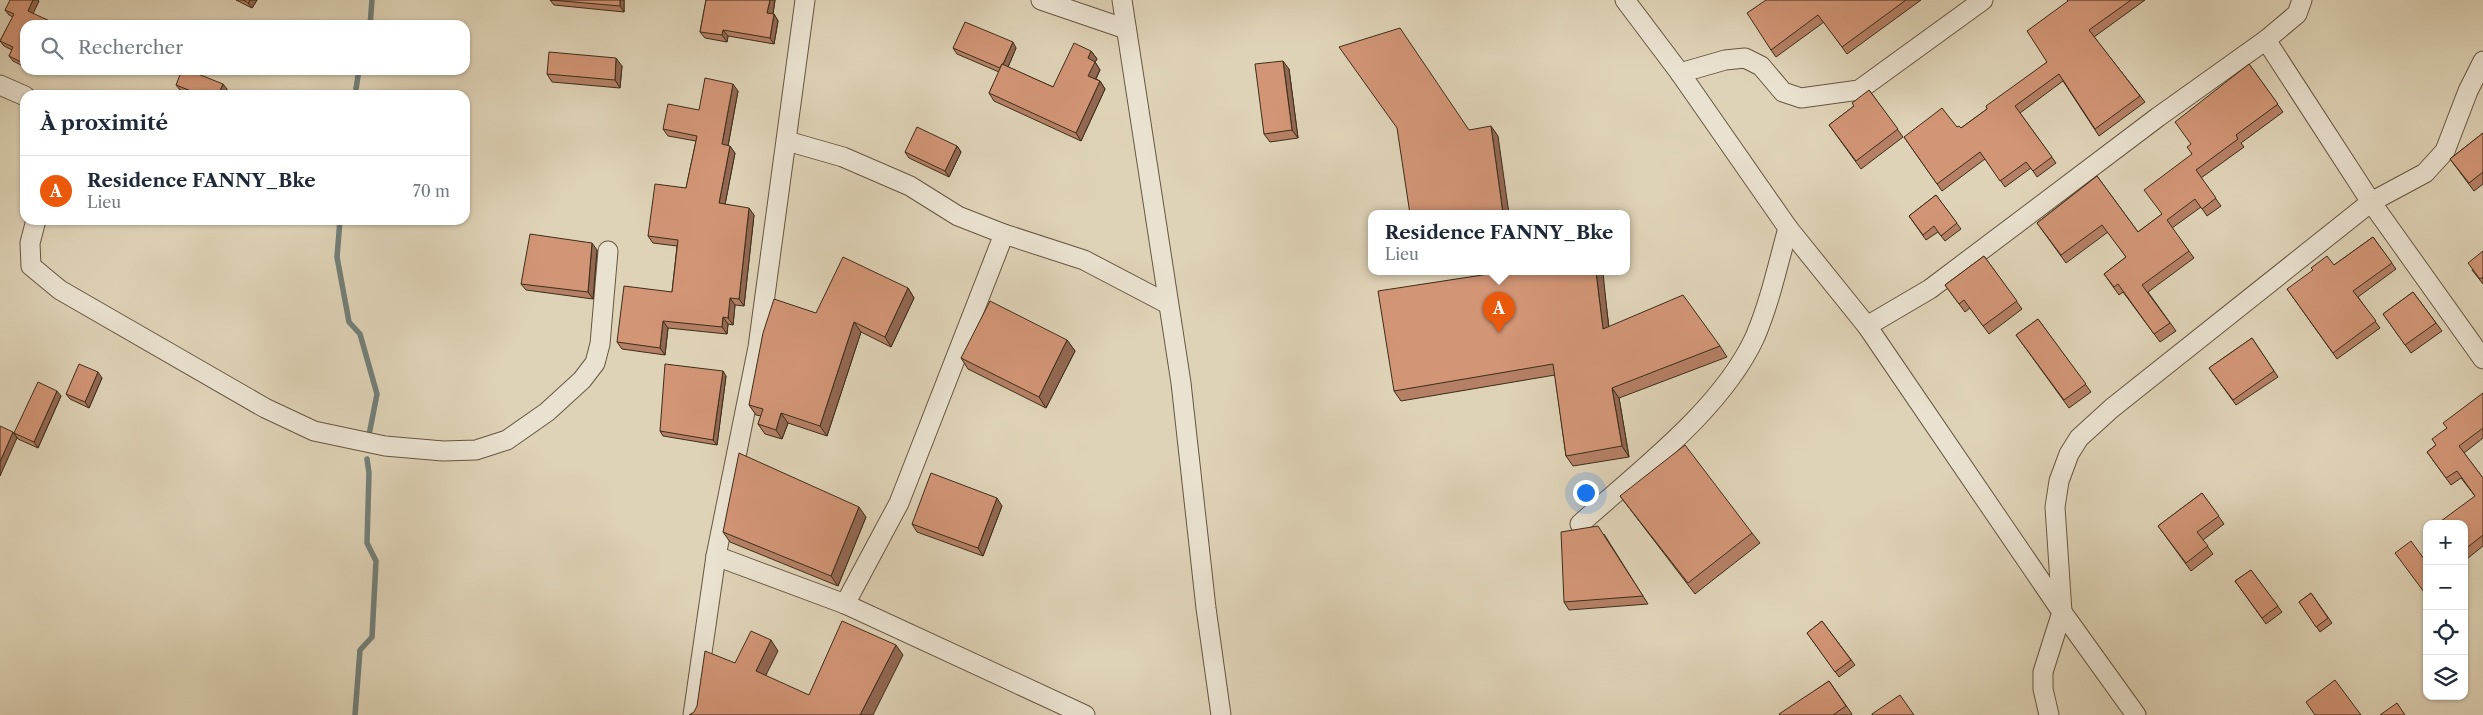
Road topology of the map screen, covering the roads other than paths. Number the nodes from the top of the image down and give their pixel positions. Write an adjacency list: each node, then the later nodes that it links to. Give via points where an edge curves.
1 (805, 0): 13 (street)
2 (1041, 0): 7 (street)
3 (1122, 0): 7 (street)
4 (1625, 0): 10 (street)
5 (1982, 0): 10 (street, via 1859,90 1800,98 1783,92 1761,66 1744,58)
6 (2302, 0): 8 (street, via 2297,14)
7 (1126, 29): 19 (street)
8 (2266, 40): 14 (street); 20 (street, via 1930,289)
9 (2483, 61): 14 (street, via 2445,150 2424,172)
10 (1680, 73): 16 (street)
11 (0, 85): 12 (street)
12 (20, 94)
13 (787, 141): 17 (street, via 843,157 910,186 958,216); 23 (street, via 758,347)
14 (2371, 202): 21 (street); 25 (street, via 2112,408 2079,438 2059,481 2055,507)
15 (35, 225): 18 (street, via 30,243 31,266 52,284 257,403 314,431 385,446 443,451 476,450 508,440 547,412 582,380 595,363 600,344)
16 (1788, 228): 20 (street); 22 (street, via 1755,336 1729,382 1696,419)
17 (1004, 234): 19 (street, via 1084,260); 24 (street, via 899,503)
18 (608, 251)
19 (1168, 304): 28 (street)
20 (1867, 326): 25 (street)
21 (2483, 359)
22 (1580, 524)
23 (716, 556): 24 (street); 26 (street)
24 (846, 604): 27 (street)
25 (2062, 612): 29 (street, via 2043,672); 30 (street)
26 (693, 715)
27 (1085, 715)
28 (1222, 715)
29 (2049, 715)
30 (2136, 715)

